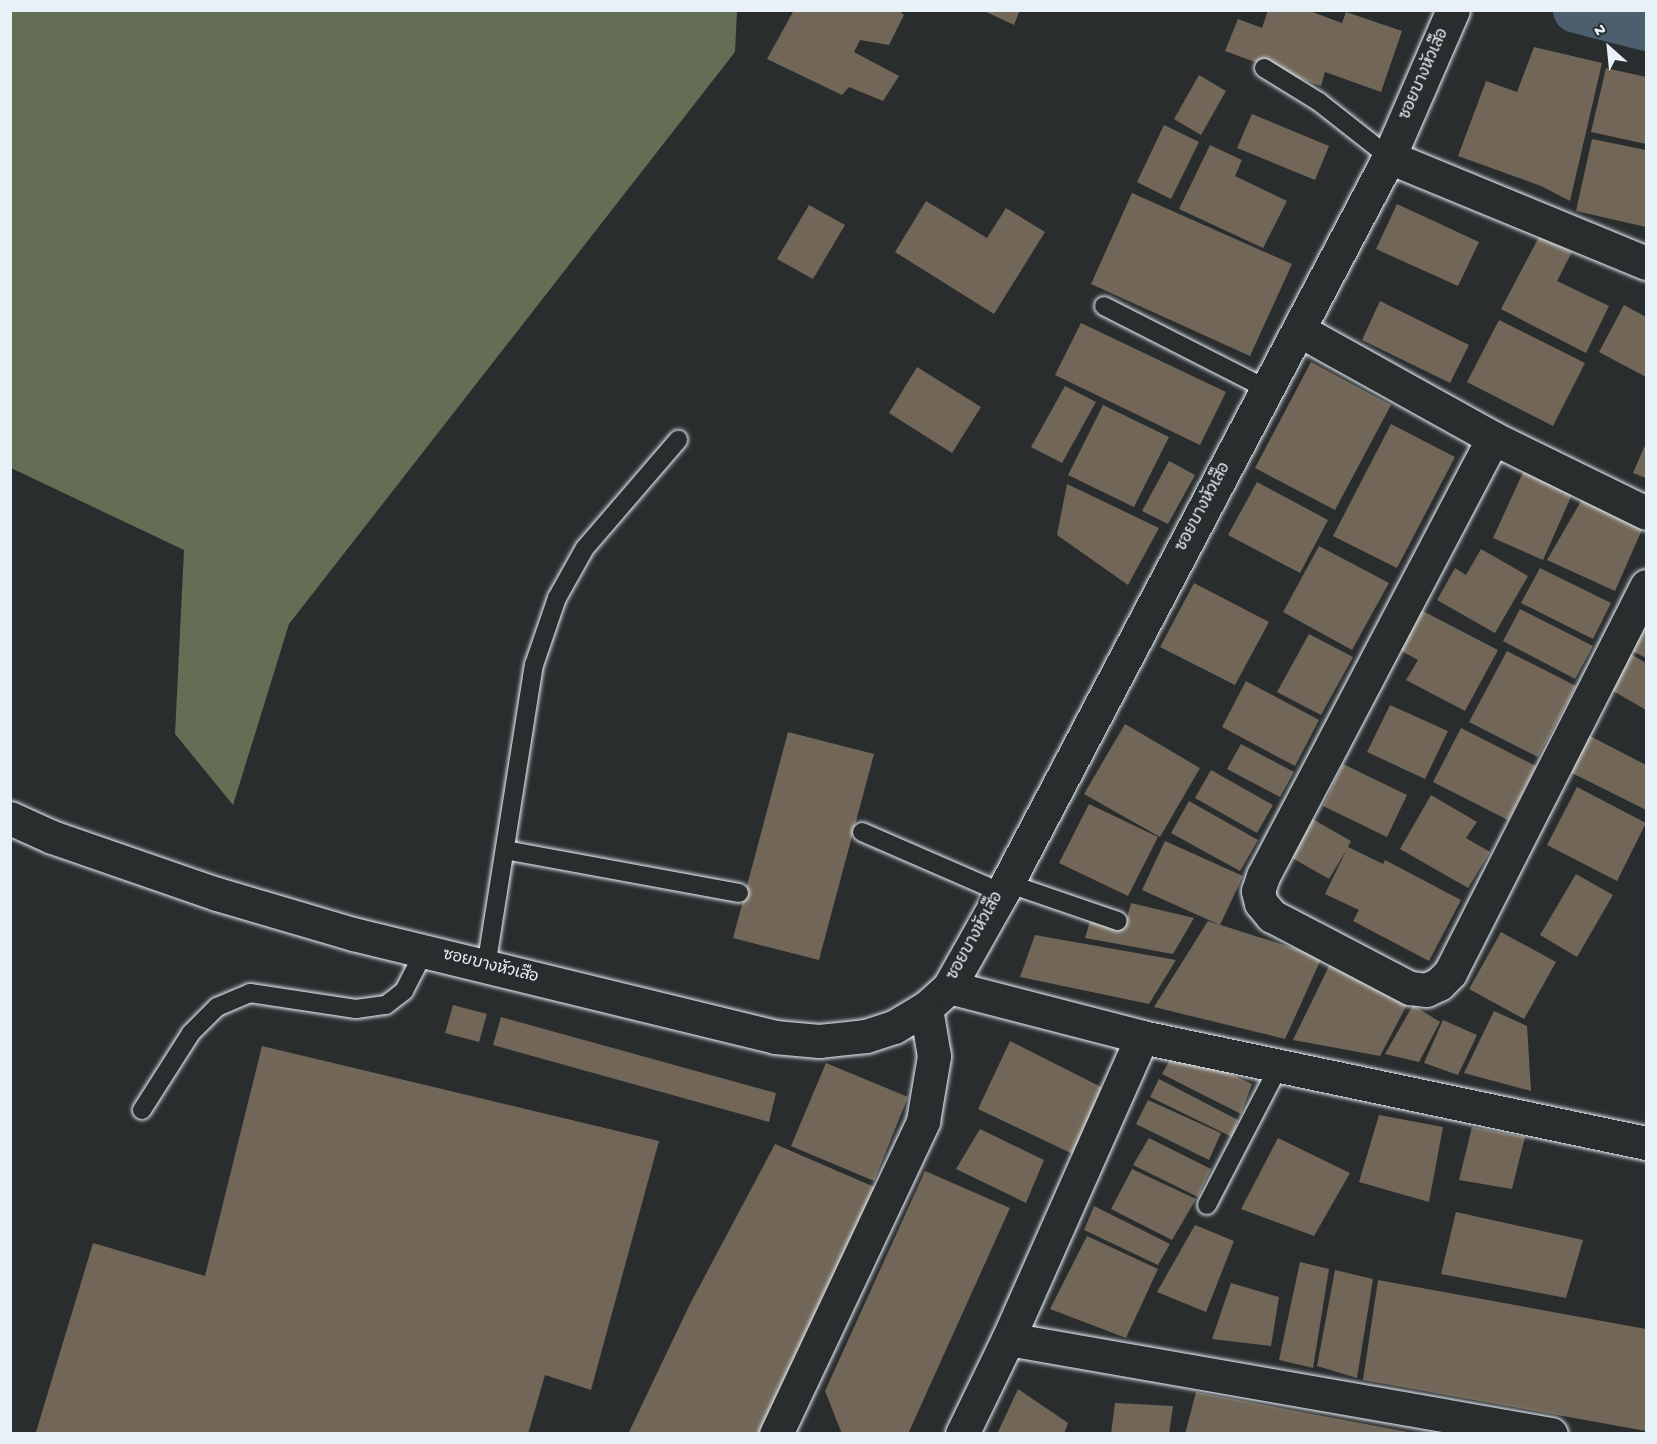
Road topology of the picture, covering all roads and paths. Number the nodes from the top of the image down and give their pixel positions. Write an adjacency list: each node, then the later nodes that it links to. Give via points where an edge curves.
1 (1449, 22): 3 (street, ซอยบางหัวเสือ)
2 (1264, 68): 3 (lane, via 1319,102)
3 (1389, 156): 4 (street); 6 (street, ซอยบางหัวเสือ)
4 (1647, 263)
5 (1104, 306): 7 (lane)
6 (1299, 330): 7 (street, ซอยบางหัวเสือ); 8 (street)
7 (1267, 389): 15 (street, ซอยบางหัวเสือ)
8 (1494, 438): 10 (street); 11 (street, via 1263,876 1258,891 1261,903 1272,916 1410,988 1426,990 1439,984 1450,973)
9 (678, 440): 14 (lane, via 585,548 557,598 534,665)
10 (1647, 513)
11 (1647, 586)
12 (10, 819): 18 (street, ซอยบางหัวเสือ, via 217,894)
13 (862, 832): 15 (lane)
14 (505, 850): 16 (lane); 19 (lane)
15 (1005, 888): 17 (lane); 20 (street, ซอยบางหัวเสือ)
16 (739, 893)
17 (1118, 921)
18 (424, 952): 19 (street, ซอยบางหัวเสือ); 23 (lane, via 404,991 386,1005 356,1009 250,993 217,1007 190,1034)
19 (486, 967): 20 (street, ซอยบางหัวเสือ, via 775,1037 819,1041 866,1036 894,1027)
20 (938, 998): 21 (street); 27 (street, via 934,1056 923,1121)
21 (1142, 1037): 22 (street); 26 (street)
22 (1279, 1066): 24 (street); 25 (lane)
23 (142, 1110)
24 (1647, 1143)
25 (1208, 1205)
26 (1008, 1339): 28 (street); 29 (street)
27 (776, 1434)
28 (962, 1434)
29 (1551, 1434)

